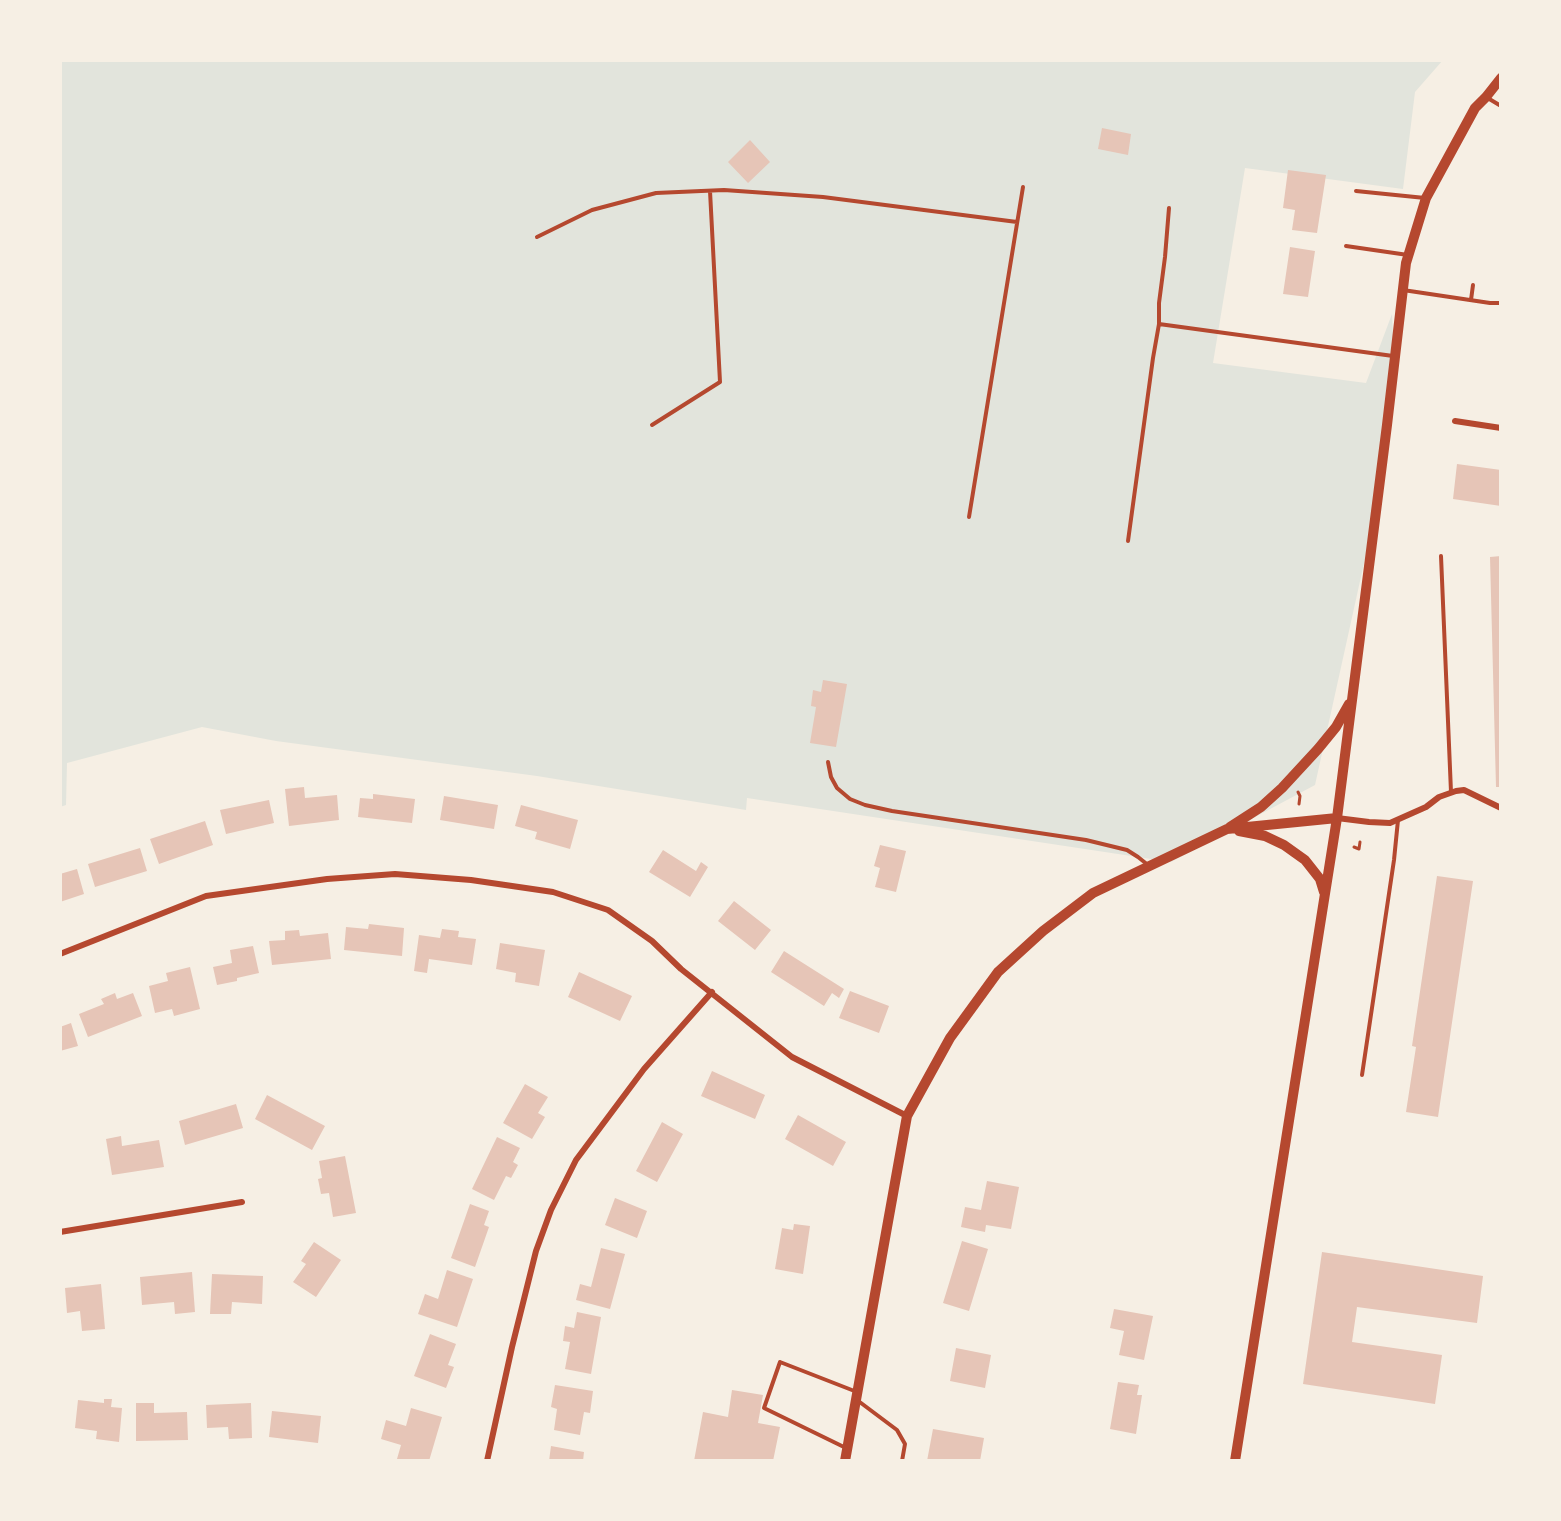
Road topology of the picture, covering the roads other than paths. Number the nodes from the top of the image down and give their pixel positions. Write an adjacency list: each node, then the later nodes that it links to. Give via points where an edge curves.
1 (1501, 78): 2 (street)
2 (1486, 97): 3 (lane); 7 (street, via 1475,108)
3 (1501, 106)
4 (1023, 187): 9 (lane)
5 (710, 191): 9 (lane, via 823,197); 10 (lane, via 656,193 592,210); 20 (lane, via 720,382)
6 (1356, 191): 7 (lane)
7 (1426, 198): 12 (street)
8 (1169, 208): 17 (lane)
9 (1017, 222): 22 (lane)
10 (537, 237)
11 (1346, 246): 12 (lane)
12 (1408, 255): 14 (street)
13 (1473, 285): 15 (lane)
14 (1402, 290): 15 (lane); 18 (street)
15 (1471, 300): 16 (lane)
16 (1501, 303)
17 (1159, 324): 18 (lane); 23 (lane)
18 (1394, 356): 25 (street)
19 (1455, 421): 21 (street)
20 (652, 425)
21 (1501, 428)
22 (969, 517)
23 (1128, 541)
24 (1441, 556): 27 (lane)
25 (1352, 699): 29 (street); 31 (street, via 1336,727 1282,788)
26 (828, 762): 32 (lane, via 837,788 865,806 1086,840 1127,850)
27 (1452, 793): 28 (street, via 1464,790); 30 (street)
28 (1501, 808)
29 (1337, 818): 30 (street, via 1390,823); 31 (street); 33 (street)
30 (1398, 819): 36 (lane)
31 (1227, 829): 32 (street); 33 (street, via 1265,836 1284,845 1305,860 1320,879)
32 (1149, 866): 37 (street, via 1093,893 998,972 950,1038)
33 (1324, 894): 45 (street)
34 (60, 954): 35 (street, via 206,896 395,874 553,892 608,910)
35 (712, 992): 37 (street, via 792,1057); 42 (street, via 644,1069 582,1151 551,1210 536,1251)
36 (1362, 1075)
37 (907, 1116): 40 (street)
38 (242, 1202): 39 (street)
39 (60, 1232)
40 (856, 1396): 41 (street); 41 (lane, via 780,1362 764,1408); 44 (lane, via 897,1430 905,1444)
41 (847, 1449): 43 (street)
42 (487, 1461)
43 (845, 1461)
44 (902, 1461)
45 (1235, 1461)

